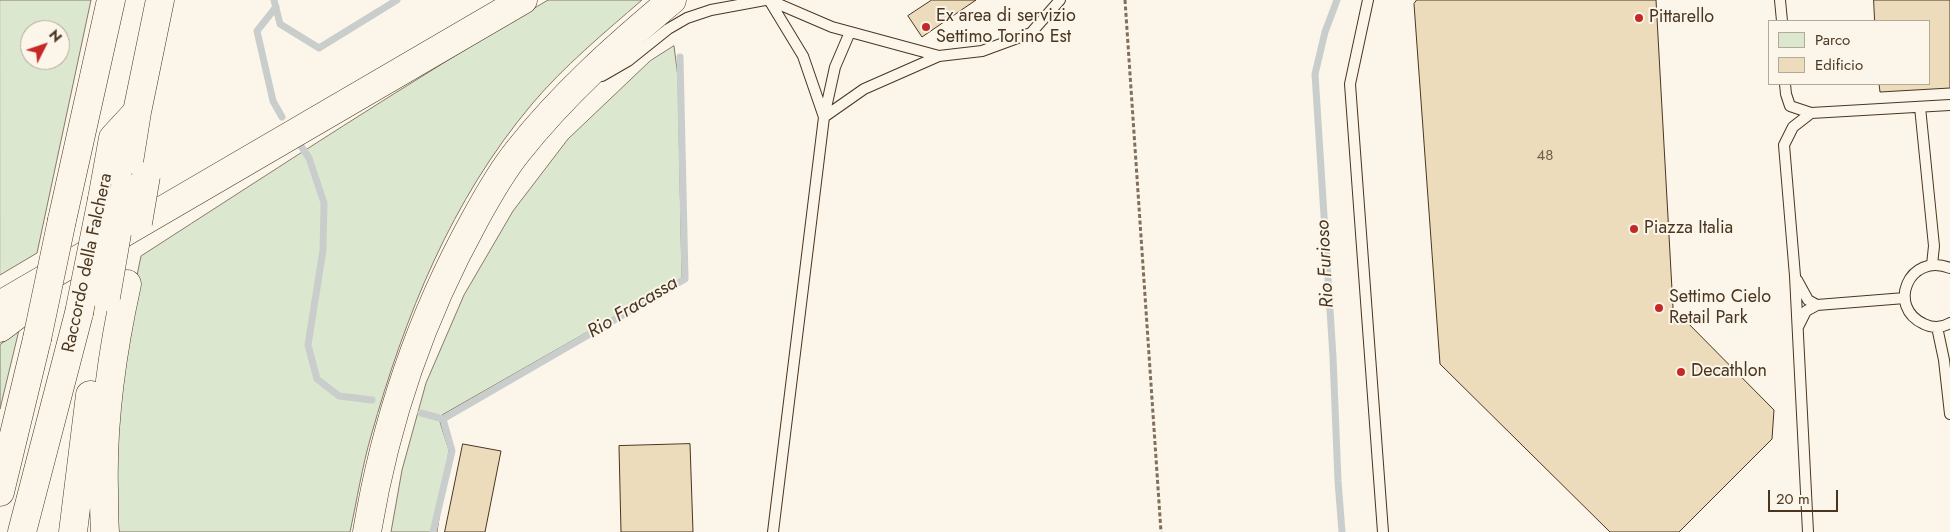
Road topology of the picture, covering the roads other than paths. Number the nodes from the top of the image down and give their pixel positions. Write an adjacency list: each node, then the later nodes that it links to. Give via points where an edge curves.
1 (111, 0): 32 (highway, Raccordo della Falchera, bridge, via 37,340)
2 (160, 0): 19 (highway)
3 (523, 0): 18 (highway)
4 (672, 0): 13 (highway, via 619,44)
5 (768, 0): 10 (lane); 13 (lane, via 711,10 687,18 628,61); 17 (lane, via 803,56)
6 (1060, 0): 11 (lane, via 1031,33 982,51)
7 (1368, 0): 38 (lane, via 1350,84)
8 (1780, 0): 9 (lane)
9 (1782, 20)
10 (850, 32): 11 (lane); 17 (lane, via 835,67)
11 (939, 56): 17 (lane, via 864,89)
12 (1785, 85): 16 (lane, via 1790,106)
13 (562, 99): 36 (highway, via 516,153 488,195 446,276 412,359 382,462)
14 (1950, 105): 15 (lane)
15 (1920, 107): 16 (lane); 20 (lane, via 1934,246)
16 (1812, 113): 22 (lane, via 1793,127 1784,145)
17 (824, 116): 37 (lane)
18 (228, 172): 25 (highway); 29 (highway, via 24,308)
19 (125, 187): 23 (highway, bridge); 33 (highway, Raccordo della Falchera, bridge, via 79,313)
20 (1932, 264): 21 (lane); 24 (lane, via 1913,274 1907,284)
21 (1950, 268)
22 (1795, 276): 26 (lane, via 1808,300); 30 (lane)
23 (116, 290): 34 (highway, via 97,344); 35 (highway, via 114,345 105,422)
24 (1905, 298): 26 (lane); 28 (lane, via 1910,314 1927,326)
25 (0, 305)
26 (1817, 306): 30 (lane, via 1806,311)
27 (1950, 323): 28 (lane)
28 (1937, 327): 31 (lane)
29 (0, 328)
30 (1798, 328): 39 (lane)
31 (1950, 414)
32 (0, 492)
33 (22, 532)
34 (72, 532)
35 (105, 532)
36 (367, 532)
37 (773, 532)
38 (1383, 532)
39 (1808, 532)

